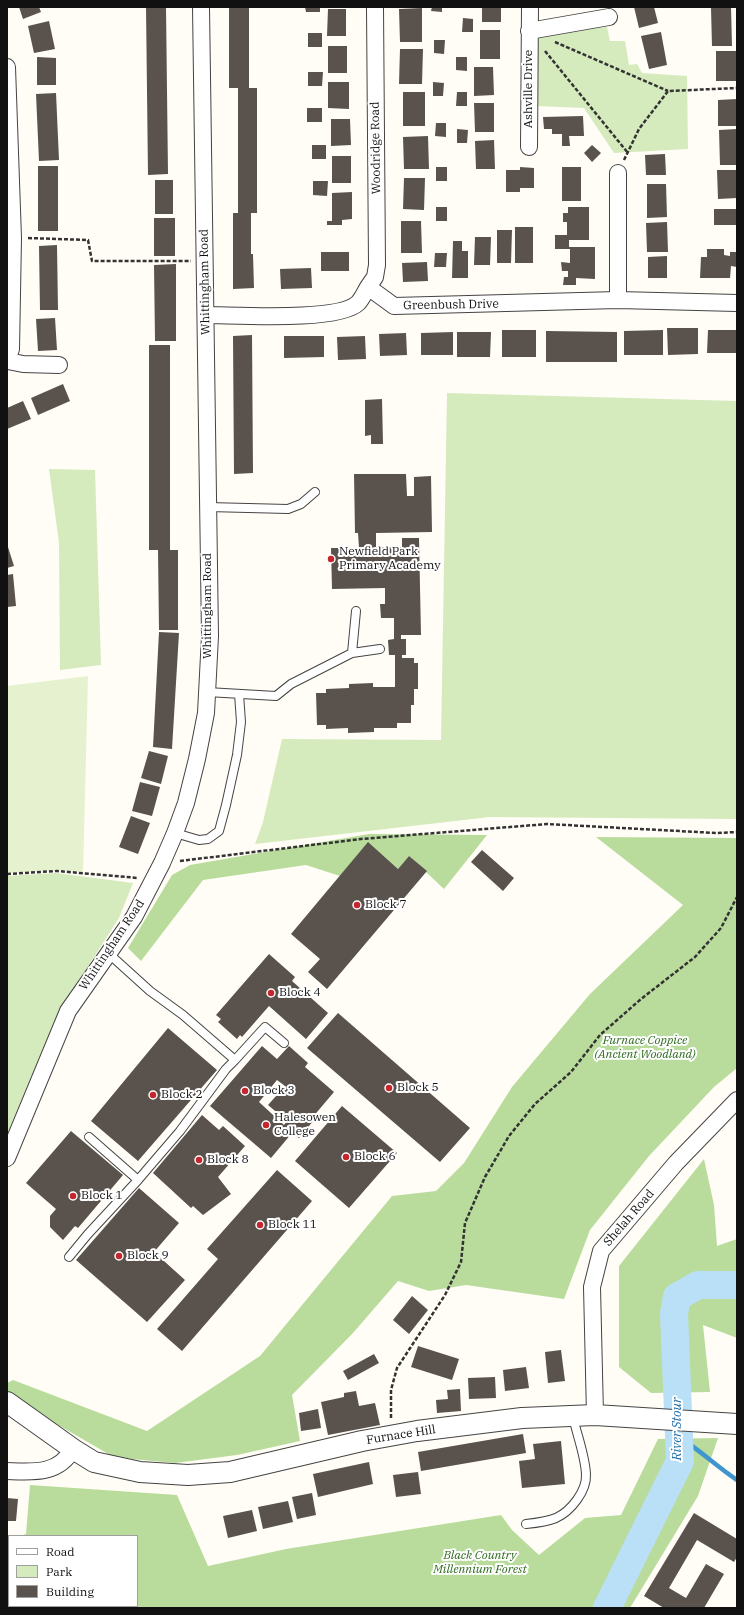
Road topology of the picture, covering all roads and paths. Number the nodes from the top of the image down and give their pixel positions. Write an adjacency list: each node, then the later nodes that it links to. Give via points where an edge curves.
1 (201, 7): 13 (street, Whittingham Road)
2 (375, 7): 14 (street, Woodridge Road, via 377,265 375,277)
3 (530, 7): 5 (street, Ashville Drive)
4 (609, 18): 5 (street)
5 (529, 31): 8 (path); 9 (street, Ashville Drive); 10 (path)
6 (7, 68): 12 (street)
7 (737, 88): 8 (path)
8 (668, 91): 10 (path, via 639,129)
9 (529, 147)
10 (628, 153): 11 (path)
11 (618, 173): 15 (street)
12 (13, 238): 13 (path, via 88,240 92,261); 18 (street, via 11,341)
13 (205, 260): 17 (street, Whittingham Road)
14 (368, 288): 15 (street, Greenbush Drive, via 394,306); 17 (street, via 358,304 343,311 320,315)
15 (618, 300): 16 (street, Greenbush Drive)
16 (737, 303)
17 (206, 315): 21 (street, Whittingham Road)
18 (7, 361): 19 (street)
19 (59, 365)
20 (315, 492): 21 (lane, via 301,504 288,509)
21 (208, 506): 25 (street, Whittingham Road, via 210,636)
22 (356, 611): 24 (lane)
23 (380, 649): 24 (lane)
24 (352, 653): 26 (lane, via 291,684 276,696)
25 (207, 692): 26 (lane); 28 (street, Whittingham Road, via 197,759)
26 (239, 694): 28 (lane, via 241,722 237,755 219,831 208,839 199,840)
27 (737, 832): 29 (path, via 547,824 361,839)
28 (175, 833): 29 (street, Whittingham Road)
29 (162, 863): 31 (street, Whittingham Road)
30 (7, 874): 31 (path, via 57,871)
31 (154, 878): 33 (street, Whittingham Road, via 134,917)
32 (737, 896): 45 (path, via 721,928 695,956 600,1035 571,1072 535,1104 509,1136 485,1177 465,1223 461,1262 445,1295 397,1368 391,1390 390,1413)
33 (108, 953): 35 (lane); 38 (street, Whittingham Road, via 68,1011)
34 (284, 1043): 35 (lane, via 265,1027)
35 (235, 1060): 39 (lane)
36 (737, 1100): 42 (street, Shelah Road, via 676,1164 601,1251 592,1288)
37 (89, 1136): 39 (lane)
38 (7, 1158)
39 (138, 1180): 40 (lane)
40 (69, 1257)
41 (7, 1402): 46 (street, Furnace Hill)
42 (595, 1415): 43 (street, Furnace Hill); 44 (street, Furnace Hill)
43 (573, 1416): 45 (street, Furnace Hill, via 522,1418); 48 (lane, via 586,1475 583,1492 557,1517)
44 (737, 1424)
45 (394, 1435): 46 (street, Furnace Hill, via 230,1472 188,1475 140,1472 94,1462)
46 (73, 1449): 47 (street, via 59,1465 38,1472)
47 (7, 1472)
48 (526, 1524)

